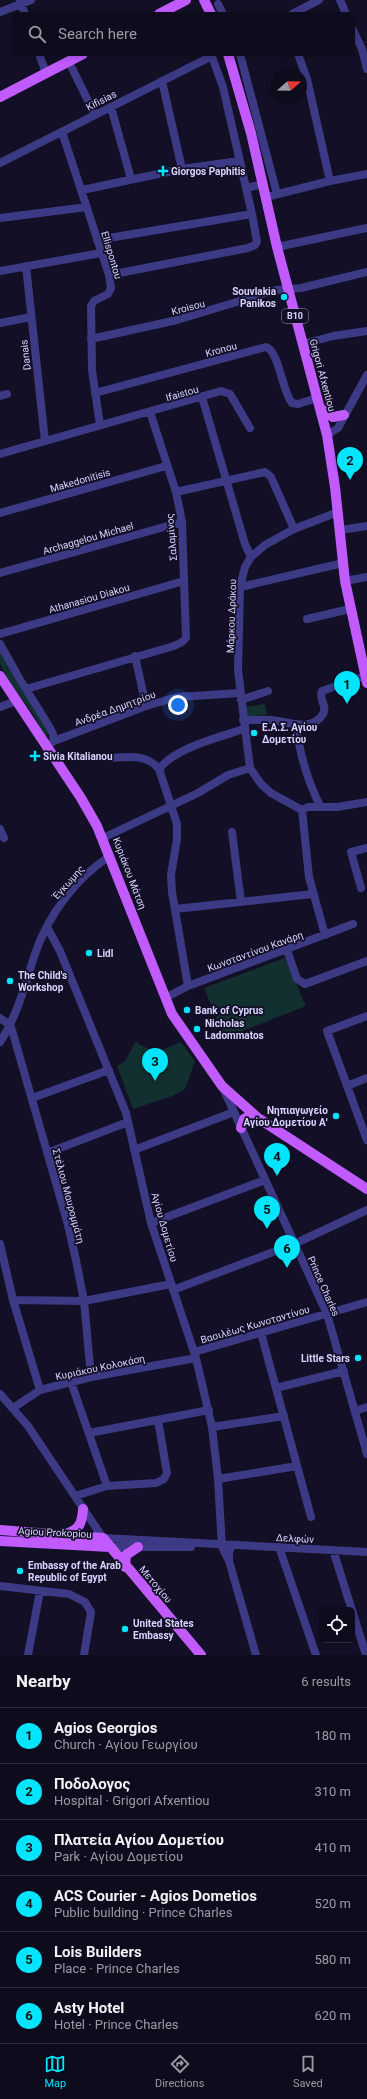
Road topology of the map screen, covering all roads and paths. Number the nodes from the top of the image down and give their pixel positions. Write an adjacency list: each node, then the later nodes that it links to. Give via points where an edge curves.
1 (31, 0): 6 (street)
2 (186, 0): 10 (main road)
3 (204, 0): 11 (main road)
4 (319, 0): 13 (street)
5 (340, 0): 14 (street)
6 (20, 2): 8 (street); 9 (street)
7 (218, 4): 12 (street)
8 (0, 12)
9 (24, 12)
10 (163, 12)
11 (210, 12)
12 (222, 12)
13 (296, 12)
14 (345, 12)
15 (355, 34): 24 (street)
16 (40, 56): 25 (street)
17 (80, 56): 23 (main road)
18 (209, 56): 26 (street, Kifisias)
19 (211, 56): 28 (street, Kifisias)
20 (229, 56): 27 (main road, Grigori Afxentiou / B10)
21 (241, 56): 42 (street)
22 (299, 56): 38 (street, via 307,79)
23 (69, 62): 25 (main road); 31 (street)
24 (367, 69)
25 (46, 74): 29 (main road)
26 (162, 81): 30 (street, Kifisias); 35 (street)
27 (237, 83): 28 (street); 39 (main road, Grigori Afxentiou / B10)
28 (222, 87): 33 (street, Kifisias)
29 (0, 97)
30 (111, 107): 31 (street, Kifisias); 37 (street)
31 (95, 115): 32 (street, Kifisias)
32 (62, 132): 34 (street, Kifisias); 41 (street, Ellispontou)
33 (240, 161): 35 (street); 40 (street, Kifisias)
34 (0, 163)
35 (182, 169): 37 (street)
36 (367, 174): 38 (street)
37 (131, 180): 41 (street)
38 (330, 181): 42 (street)
39 (263, 184): 40 (street); 43 (main road, Grigori Afxentiou / B10)
40 (246, 188): 45 (street, Kifisias)
41 (82, 190): 44 (street, Ellispontou)
42 (277, 194): 43 (street)
43 (266, 197): 49 (main road, Grigori Afxentiou / B10)
44 (87, 207): 46 (street); 48 (street, Ellispontou)
45 (252, 214): 48 (street); 54 (street, Kifisias, via 257,238 255,245 248,248)
46 (0, 218)
47 (367, 228): 49 (street)
48 (97, 240): 50 (street, Ellispontou)
49 (278, 247): 55 (main road, Grigori Afxentiou / B10)
50 (101, 253): 51 (street); 54 (street, Ellispontou)
51 (26, 266): 52 (street); 56 (street, Danais)
52 (0, 270)
53 (367, 272): 55 (street, Kroisou, via 301,288)
54 (109, 275): 59 (street, Ellispontou, via 110,293 94,301 91,306)
55 (288, 288): 59 (street, Kroisou, via 177,320); 60 (main road, Grigori Afxentiou / B10)
56 (31, 316): 57 (street); 71 (street, Danais)
57 (0, 323)
58 (367, 330): 60 (street)
59 (91, 339): 62 (street, Ellispontou)
60 (303, 344): 64 (main road, Grigori Afxentiou / B10)
61 (367, 375): 67 (street)
62 (95, 393): 64 (street, Kronou, via 266,347 273,351 286,394 292,403 298,404); 68 (street, Ellispontou)
63 (202, 397): 66 (street, Ifaistou); 69 (street, Ifaistou, via 228,392); 74 (street)
64 (317, 398): 65 (main road, Grigori Afxentiou / B10)
65 (320, 409): 67 (main road, via 333,417); 70 (main road, Grigori Afxentiou / B10)
66 (150, 412): 68 (street, Ifaistou); 73 (street, Σαλαμίνος)
67 (344, 415): 70 (street, via 336,430)
68 (100, 425): 71 (street, Ifaistou)
69 (250, 428)
70 (327, 435): 76 (main road, Grigori Afxentiou / B10)
71 (45, 441): 72 (street, Ifaistou)
72 (0, 454)
73 (166, 466): 75 (street, Σαλαμίνος); 77 (street, Makedonitisis)
74 (227, 480): 75 (street); 80 (street, via 260,472 269,474); 82 (street)
75 (176, 492): 78 (street, Σαλαμίνος)
76 (338, 512): 80 (street, Μάρκου Δράκου); 81 (main road, Grigori Afxentiou / B10)
77 (0, 513)
78 (182, 522): 84 (street, Archaggelou Michael); 86 (street, Σαλαμίνος)
79 (367, 526): 81 (street)
80 (294, 529): 82 (street, Μάρκου Δράκου, via 265,545)
81 (340, 530): 83 (main road, Grigori Afxentiou / B10)
82 (251, 557): 88 (street, Μάρκου Δράκου)
83 (343, 563): 87 (main road, Grigori Afxentiou / B10); 88 (street)
84 (0, 573)
85 (367, 577): 87 (street)
86 (184, 581): 91 (street, Athanasiou Diakou); 93 (street, Σαλαμίνος, via 184,640 174,646)
87 (345, 581): 89 (main road, Grigori Afxentiou / B10)
88 (240, 587): 98 (street, Μάρκου Δράκου)
89 (350, 609): 90 (street); 95 (main road, Grigori Afxentiou / B10)
90 (307, 619)
91 (0, 634)
92 (0, 644): 96 (street)
93 (135, 656): 96 (street); 100 (street)
94 (0, 676): 99 (main road, Κυριάκου Μάτση)
95 (366, 680): 103 (street, via 324,689 320,694 324,708 322,716)
96 (26, 689): 104 (street, via 53,734)
97 (268, 691): 98 (street)
98 (240, 696): 100 (street, Ανδρέα Δημητρίου, via 187,696); 102 (street, Μάρκου Δράκου)
99 (16, 701): 101 (street); 104 (main road, Κυριάκου Μάτση)
100 (146, 706): 104 (street, Ανδρέα Δημητρίου)
101 (0, 707)
102 (244, 725): 103 (street, via 272,720); 106 (street, Μάρκου Δράκου); 107 (street, via 169,759)
103 (297, 726): 110 (street, via 298,746 304,767)
104 (50, 744): 115 (main road, Κυριάκου Μάτση)
105 (110, 758): 107 (street, via 137,756)
106 (250, 768): 109 (street, via 228,775); 111 (street, via 271,793)
107 (159, 769): 109 (street)
108 (367, 802): 110 (street, via 337,807)
109 (171, 805): 115 (street); 121 (street, via 177,833 171,875)
110 (320, 806): 111 (street)
111 (302, 810): 119 (street, via 306,861)
112 (0, 829): 114 (street)
113 (232, 832): 120 (street)
114 (4, 838)
115 (103, 838): 117 (main road, Κυριάκου Μάτση)
116 (367, 848): 118 (street, via 351,852)
117 (110, 856): 123 (street, Έγκωμης, via 72,891); 128 (main road, Κυριάκου Μάτση)
118 (361, 888)
119 (312, 894): 120 (street); 124 (street)
120 (242, 902): 121 (street)
121 (175, 909): 127 (street)
122 (352, 924): 124 (street, Κωνσταντίνου Κανάρη)
123 (47, 927): 131 (street, Έγκωμης); 133 (street, Αγίου Δομετίου, via 60,951)
124 (326, 935): 125 (street, Κωνσταντίνου Κανάρη)
125 (287, 950): 126 (street, via 297,978 305,984); 127 (street, Κωνσταντίνου Κανάρη)
126 (367, 961)
127 (188, 986): 128 (street, Κωνσταντίνου Κανάρη)
128 (165, 998): 135 (main road, Κυριάκου Μάτση, via 172,1014)
129 (367, 1016): 136 (street, via 327,1031)
130 (0, 1018): 131 (street)
131 (10, 1025): 132 (street, Έγκωμης); 137 (street, Στέλιου Μαυρομμάτη)
132 (0, 1042)
133 (109, 1070): 137 (street); 140 (street, Αγίου Δομετίου)
134 (367, 1078): 136 (street)
135 (222, 1086): 138 (street, Κυριάκου Μάτση); 139 (main road, Κυριάκου Μάτση)
136 (347, 1086): 142 (street)
137 (32, 1098): 144 (street, Στέλιου Μαυρομμάτη)
138 (234, 1112): 141 (street, Prince Charles); 143 (street)
139 (258, 1118): 141 (main road, via 250,1116 244,1119); 146 (main road, Κυριάκου Μάτση)
140 (128, 1122): 143 (street, Αγίου Δομετίου); 144 (street)
141 (241, 1128): 145 (street, Prince Charles)
142 (367, 1139)
143 (134, 1150): 148 (street, Αγίου Δομετίου)
144 (47, 1153): 153 (street, Στέλιου Μαυρομμάτη, via 68,1225)
145 (265, 1180): 148 (street); 150 (street, Prince Charles)
146 (367, 1189)
147 (367, 1210): 150 (street)
148 (151, 1223): 151 (street, Αγίου Δομετίου)
149 (0, 1244): 152 (street)
150 (294, 1244): 151 (street); 155 (street, Prince Charles)
151 (172, 1287): 153 (street); 157 (street, Αγίου Δομετίου)
152 (14, 1300): 153 (street); 162 (street)
153 (84, 1301): 159 (street, Στέλιου Μαυρομμάτη)
154 (367, 1302): 155 (street, Βασιλέως Κωνσταντίνου)
155 (327, 1314): 156 (street, Βασιλέως Κωνσταντίνου); 158 (street, Prince Charles)
156 (261, 1333): 157 (street, Βασιλέως Κωνσταντίνου); 161 (street)
157 (195, 1355): 159 (street, Κυριάκου Κολοκάση); 166 (street, Αγίου Δομετίου)
158 (344, 1371): 161 (street); 167 (street, Prince Charles)
159 (91, 1377): 160 (street, Κυριάκου Κολοκάση)
160 (71, 1382): 162 (street, Κυριάκου Κολοκάση); 171 (street)
161 (276, 1388): 168 (street)
162 (40, 1390): 165 (street, Κυριάκου Κολοκάση)
163 (0, 1394): 165 (street)
164 (367, 1407): 167 (street)
165 (13, 1408): 176 (street)
166 (209, 1410): 169 (street); 170 (street, Αγίου Δομετίου)
167 (355, 1411): 172 (street, Prince Charles)
168 (284, 1416): 170 (street); 173 (street)
169 (158, 1420): 171 (street); 175 (street, via 167,1473 164,1479 156,1483)
170 (212, 1428): 174 (street, Αγίου Δομετίου)
171 (89, 1433): 175 (street)
172 (367, 1454)
173 (297, 1466): 174 (street); 178 (street)
174 (218, 1478): 183 (street, Αγίου Δομετίου)
175 (107, 1486): 176 (street)
176 (75, 1496): 177 (street)
177 (83, 1509): 180 (main road, via 79,1527); 182 (street)
178 (311, 1517)
179 (0, 1530): 180 (main road, Agiou Prokopiou)
180 (62, 1535): 182 (main road, Agiou Prokopiou)
181 (0, 1541): 182 (main road, Agiou Prokopiou)
182 (106, 1542): 183 (street, Δελφών); 185 (street, Δελφών); 190 (main road, Μετοχίου)
183 (222, 1544): 184 (street, Δελφών); 185 (street, Δελφών, via 211,1547); 189 (street, via 225,1556)
184 (232, 1545): 186 (street, Δελφών); 189 (street, via 229,1552)
185 (138, 1547): 190 (main road, via 126,1555)
186 (279, 1547): 187 (street, Δελφών); 197 (street)
187 (333, 1550): 188 (street, Δελφών); 198 (street)
188 (367, 1552)
189 (230, 1561): 196 (street)
190 (125, 1566): 195 (main road, Μετοχίου)
191 (0, 1586): 192 (street)
192 (40, 1590): 193 (street); 194 (street, via 69,1594 89,1606 91,1617)
193 (28, 1655)
194 (84, 1655)
195 (201, 1655)
196 (256, 1655)
197 (316, 1655)
198 (365, 1655)

